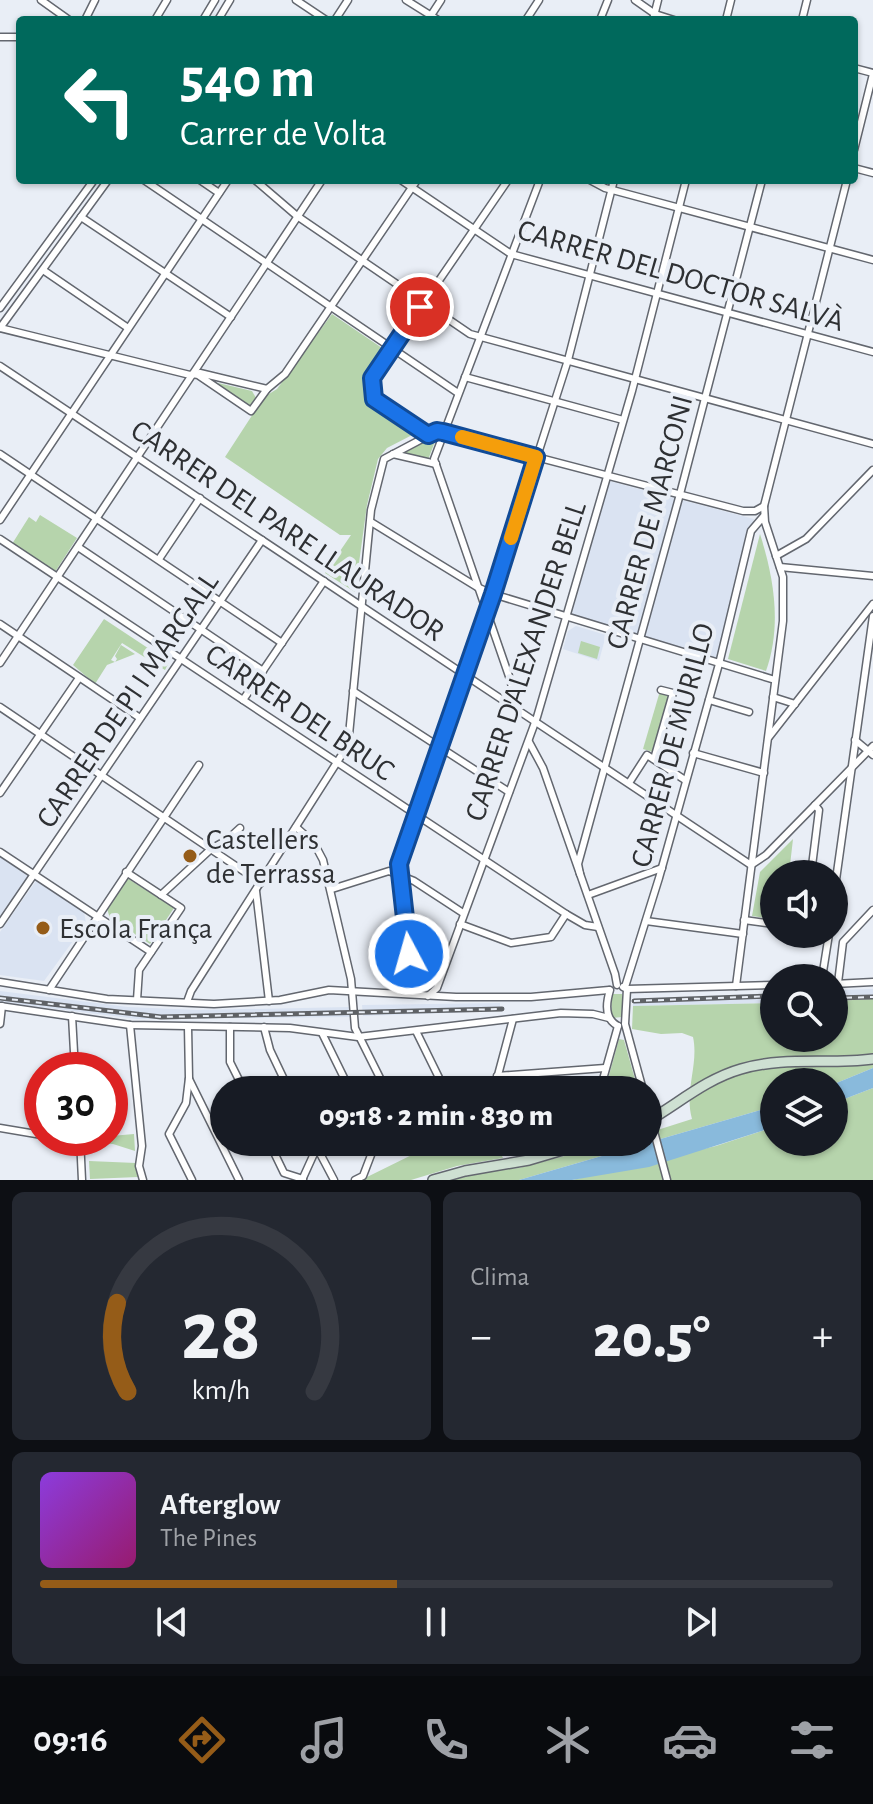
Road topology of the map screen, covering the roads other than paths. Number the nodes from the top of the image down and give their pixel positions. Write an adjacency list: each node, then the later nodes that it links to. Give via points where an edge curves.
1 (41, 0): 5 (street)
2 (296, 0): 6 (street)
3 (406, 0): 7 (street)
4 (635, 0): 8 (street)
5 (63, 16)
6 (320, 16)
7 (426, 16)
8 (653, 16)
9 (873, 74): 10 (street)
10 (858, 134)
11 (91, 184): 47 (street)
12 (105, 184): 32 (street)
13 (150, 184): 33 (street)
14 (206, 184): 29 (street)
15 (225, 184): 29 (street)
16 (260, 184): 31 (street)
17 (319, 184): 31 (street)
18 (406, 184): 27 (street, CARRER DEL DOCTOR SALVÀ)
19 (414, 184): 27 (street)
20 (505, 184): 35 (street)
21 (538, 184): 37 (street)
22 (600, 184): 28 (street)
23 (613, 184): 28 (street)
24 (685, 184): 30 (street, CARRER D'ALEXANDER BELL)
25 (761, 184): 34 (street, CARRER DE MARCONI)
26 (846, 184): 36 (street)
27 (412, 188): 35 (street, CARRER DEL DOCTOR SALVÀ); 39 (street)
28 (612, 189): 30 (street); 43 (street)
29 (219, 193): 33 (street)
30 (679, 208): 34 (street); 44 (street, CARRER D'ALEXANDER BELL)
31 (297, 216): 39 (street); 40 (street)
32 (81, 217): 41 (street); 42 (street)
33 (201, 220): 40 (street); 42 (street)
34 (750, 227): 36 (street); 48 (street, CARRER DE MARCONI)
35 (473, 230): 37 (street, CARRER DEL DOCTOR SALVÀ); 45 (street)
36 (829, 248): 38 (street); 52 (street)
37 (511, 254): 43 (street, CARRER DEL DOCTOR SALVÀ); 53 (street)
38 (873, 260)
39 (362, 261): 45 (street); 46 (street)
40 (267, 263): 46 (street); 49 (street)
41 (43, 270): 50 (street); 51 (street)
42 (166, 274): 49 (street); 51 (street)
43 (589, 276): 44 (street, CARRER DEL DOCTOR SALVÀ); 57 (street)
44 (657, 294): 48 (street, CARRER DEL DOCTOR SALVÀ); 61 (street, CARRER D'ALEXANDER BELL)
45 (423, 302): 53 (street, via 470,334); 54 (street)
46 (331, 307): 54 (street); 62 (street, via 280,381)
47 (0, 308)
48 (729, 313): 52 (street, CARRER DEL DOCTOR SALVÀ); 64 (street, CARRER DE MARCONI)
49 (231, 317): 59 (street)
50 (0, 328): 56 (street)
51 (128, 328): 56 (street)
52 (808, 334): 55 (street, CARRER DEL DOCTOR SALVÀ); 68 (street)
53 (480, 335): 57 (street); 60 (street)
54 (392, 349): 63 (street); 70 (street, via 372,378 374,399)
55 (873, 352)
56 (110, 355): 59 (street); 66 (street)
57 (568, 360): 61 (street); 65 (street)
58 (0, 366): 66 (street, CARRER DEL PARE LLAURADOR)
59 (193, 374): 62 (street); 62 (street, via 251,411); 74 (street)
60 (465, 377): 63 (street); 65 (street)
61 (635, 379): 64 (street); 67 (street, CARRER D'ALEXANDER BELL)
62 (267, 389)
63 (458, 393): 69 (street)
64 (705, 398): 68 (street); 80 (street, CARRER DE MARCONI)
65 (555, 400): 67 (street); 75 (street)
66 (71, 413): 74 (street, CARRER DEL PARE LLAURADOR); 78 (street)
67 (623, 420): 79 (street, CARRER D'ALEXANDER BELL)
68 (786, 420): 71 (street); 82 (street)
69 (443, 432): 70 (street); 75 (street); 76 (street)
70 (428, 435): 73 (street)
71 (873, 444)
72 (0, 454): 78 (street)
73 (393, 454): 76 (street); 86 (street, via 381,466)
74 (137, 457): 81 (street, CARRER DEL PARE LLAURADOR); 84 (street)
75 (536, 457): 79 (street); 97 (street)
76 (436, 465): 96 (street)
77 (873, 470): 90 (street, via 806,539)
78 (30, 474): 84 (street); 85 (street)
79 (607, 475): 80 (street); 103 (street, CARRER D'ALEXANDER BELL)
80 (680, 494): 82 (street, via 743,511); 107 (street, CARRER DE MARCONI)
81 (200, 498): 88 (street, CARRER DEL PARE LLAURADOR); 91 (street)
82 (764, 506): 83 (street)
83 (763, 517): 90 (street); 111 (street, CARRER DE MURILLO, via 751,531)
84 (96, 519): 89 (street); 91 (street)
85 (0, 520)
86 (371, 522): 96 (street); 100 (street)
87 (0, 539): 94 (street, CARRER DEL BRUC)
88 (262, 540): 95 (street, CARRER DEL PARE LLAURADOR); 98 (street, CARRER DE PI I MARGALL)
89 (78, 547): 94 (street); 105 (street)
90 (776, 556): 92 (street)
91 (159, 559): 98 (street)
92 (780, 567): 93 (street); 115 (street, via 783,621)
93 (873, 576)
94 (58, 577): 106 (street); 109 (street, CARRER DEL BRUC)
95 (324, 581): 100 (street, CARRER DEL PARE LLAURADOR); 108 (street)
96 (477, 587): 97 (street); 101 (street)
97 (493, 594): 101 (street); 103 (street)
98 (221, 601): 105 (street, CARRER DE PI I MARGALL); 108 (street)
99 (873, 604): 122 (street)
100 (362, 606): 113 (street, CARRER DEL PARE LLAURADOR); 117 (street)
101 (487, 610): 113 (street); 121 (street, via 511,682)
102 (873, 616): 129 (street)
103 (567, 617): 107 (street); 126 (street, CARRER D'ALEXANDER BELL)
104 (0, 624): 106 (street)
105 (201, 630): 109 (street, CARRER DE PI I MARGALL); 112 (street)
106 (18, 636): 110 (street); 114 (street)
107 (640, 640): 111 (street); 137 (street, CARRER DE MARCONI)
108 (282, 643): 112 (street)
109 (181, 659): 119 (street, CARRER DEL BRUC); 125 (street, CARRER DE PI I MARGALL)
110 (0, 663)
111 (719, 664): 115 (street); 120 (street, CARRER DE MURILLO)
112 (263, 671): 119 (street)
113 (465, 674): 121 (street, CARRER DEL PARE LLAURADOR); 131 (street)
114 (79, 678): 125 (street); 127 (street)
115 (775, 680): 118 (street)
116 (661, 690): 134 (street, via 673,693)
117 (353, 691): 131 (street); 135 (street, via 348,745)
118 (773, 697): 122 (street); 128 (street)
119 (243, 700): 135 (street, CARRER DEL BRUC)
120 (709, 700): 124 (street); 133 (street, CARRER DE MURILLO)
121 (505, 701): 126 (street, CARRER DEL PARE LLAURADOR)
122 (795, 704): 128 (street)
123 (0, 707): 127 (street)
124 (749, 712)
125 (140, 718): 140 (street, CARRER DE PI I MARGALL)
126 (536, 721): 130 (street, CARRER D'ALEXANDER BELL); 137 (street, CARRER DEL PARE LLAURADOR)
127 (40, 734): 140 (street); 144 (street)
128 (769, 737): 139 (street)
129 (855, 740): 132 (street); 138 (street)
130 (529, 742): 143 (street, CARRER D'ALEXANDER BELL); 151 (street)
131 (440, 747): 143 (street); 147 (street)
132 (871, 750): 138 (street)
133 (693, 753): 139 (street); 141 (street, CARRER DE MURILLO)
134 (654, 759): 141 (street); 142 (street, via 647,755)
135 (337, 763): 147 (street, CARRER DEL BRUC); 149 (street)
136 (199, 765): 148 (street)
137 (605, 766): 142 (street, CARRER DEL PARE LLAURADOR); 152 (street, CARRER DE MARCONI)
138 (851, 768): 145 (street); 157 (street)
139 (764, 773): 158 (street)
140 (101, 776): 148 (street); 162 (street, CARRER DE PI I MARGALL)
141 (685, 780): 146 (street, CARRER DE MURILLO)
142 (629, 783): 146 (street, CARRER DEL PARE LLAURADOR)
143 (509, 792): 155 (street, CARRER D'ALEXANDER BELL)
144 (0, 793)
145 (815, 805): 156 (street, via 819,810); 158 (street)
146 (677, 814): 158 (street, CARRER DEL PARE LLAURADOR); 159 (street, CARRER DE MURILLO)
147 (417, 815): 155 (street, CARRER DEL BRUC); 163 (street)
148 (163, 817): 153 (street); 160 (street)
149 (296, 827): 164 (street); 165 (street, via 319,851)
150 (240, 828): 153 (street)
151 (569, 842): 152 (street); 161 (street)
152 (584, 843): 161 (street, CARRER DE MARCONI)
153 (211, 849): 164 (street); 167 (street)
154 (0, 852): 162 (street)
155 (484, 860): 172 (street, CARRER D'ALEXANDER BELL); 173 (street, CARRER DEL BRUC)
156 (813, 860)
157 (839, 860)
158 (751, 865): 175 (street)
159 (662, 868): 168 (street); 176 (street, CARRER DE MURILLO)
160 (126, 872): 167 (street); 174 (street)
161 (580, 874): 168 (street)
162 (34, 875): 174 (street); 178 (street, CARRER DE PI I MARGALL)
163 (400, 875): 165 (street, via 389,871); 172 (street); 193 (street)
164 (261, 883): 166 (street)
165 (332, 889): 191 (street)
166 (256, 891): 170 (street); 171 (street)
167 (161, 895): 183 (street, via 181,908)
168 (588, 895): 180 (street)
169 (873, 910): 182 (street)
170 (242, 911): 171 (street); 197 (street)
171 (256, 912): 196 (street)
172 (463, 913): 179 (street, CARRER D'ALEXANDER BELL)
173 (566, 914): 179 (street, via 551,937 511,943); 180 (street, CARRER DEL BRUC)
174 (96, 916): 183 (street); 190 (street)
175 (744, 920): 177 (street); 181 (street)
176 (646, 921): 181 (street); 189 (street, CARRER DE MURILLO)
177 (760, 922)
178 (0, 924)
179 (460, 924): 194 (street, CARRER D'ALEXANDER BELL, via 437,988)
180 (598, 927): 189 (street)
181 (743, 934): 188 (street)
182 (848, 937)
183 (151, 952): 195 (street, via 139,970)
184 (0, 982): 190 (street)
185 (873, 982): 186 (street)
186 (848, 983)
187 (760, 985): 188 (street)
188 (736, 986): 189 (street)
189 (623, 987): 192 (street); 204 (street)
190 (49, 990): 195 (street)
191 (352, 990): 193 (street); 196 (street); 210 (street)
192 (609, 990): 194 (street, via 531,997); 200 (street)
193 (414, 994): 194 (street)
194 (428, 996)
195 (137, 1000): 197 (street)
196 (269, 1001): 197 (street)
197 (187, 1002)
198 (1, 1006): 199 (street); 202 (street)
199 (72, 1016): 203 (street); 211 (street)
200 (609, 1018): 201 (street, via 561,1013); 204 (street)
201 (513, 1019): 208 (street); 219 (street)
202 (0, 1024)
203 (130, 1025): 205 (street); 235 (street)
204 (621, 1025): 213 (street); 221 (street)
205 (188, 1027): 206 (street); 222 (street)
206 (230, 1027): 207 (street); 214 (street, via 230,1062)
207 (264, 1027): 209 (street); 215 (street)
208 (416, 1031): 210 (street); 218 (street)
209 (322, 1033): 210 (street); 216 (street)
210 (358, 1037): 217 (street)
211 (74, 1052)
212 (873, 1059): 223 (main road, via 744,1068)
213 (605, 1068): 219 (street); 220 (street)
214 (237, 1076)
215 (282, 1076)
216 (343, 1076)
217 (379, 1076)
218 (438, 1076)
219 (497, 1076)
220 (603, 1076)
221 (638, 1076)
222 (189, 1078): 236 (street, via 186,1103 169,1134); 237 (street)
223 (662, 1111)
224 (0, 1128): 225 (street)
225 (24, 1132)
226 (81, 1156): 234 (street)
227 (276, 1156): 233 (street, via 284,1173)
228 (312, 1156): 233 (street)
229 (322, 1156): 238 (street)
230 (371, 1156): 239 (street, via 363,1176)
231 (543, 1156): 240 (main road)
232 (660, 1156): 241 (street)
233 (303, 1179)
234 (82, 1180)
235 (143, 1180)
236 (192, 1180)
237 (239, 1180)
238 (334, 1180)
239 (355, 1180)
240 (433, 1180)
241 (667, 1180)

